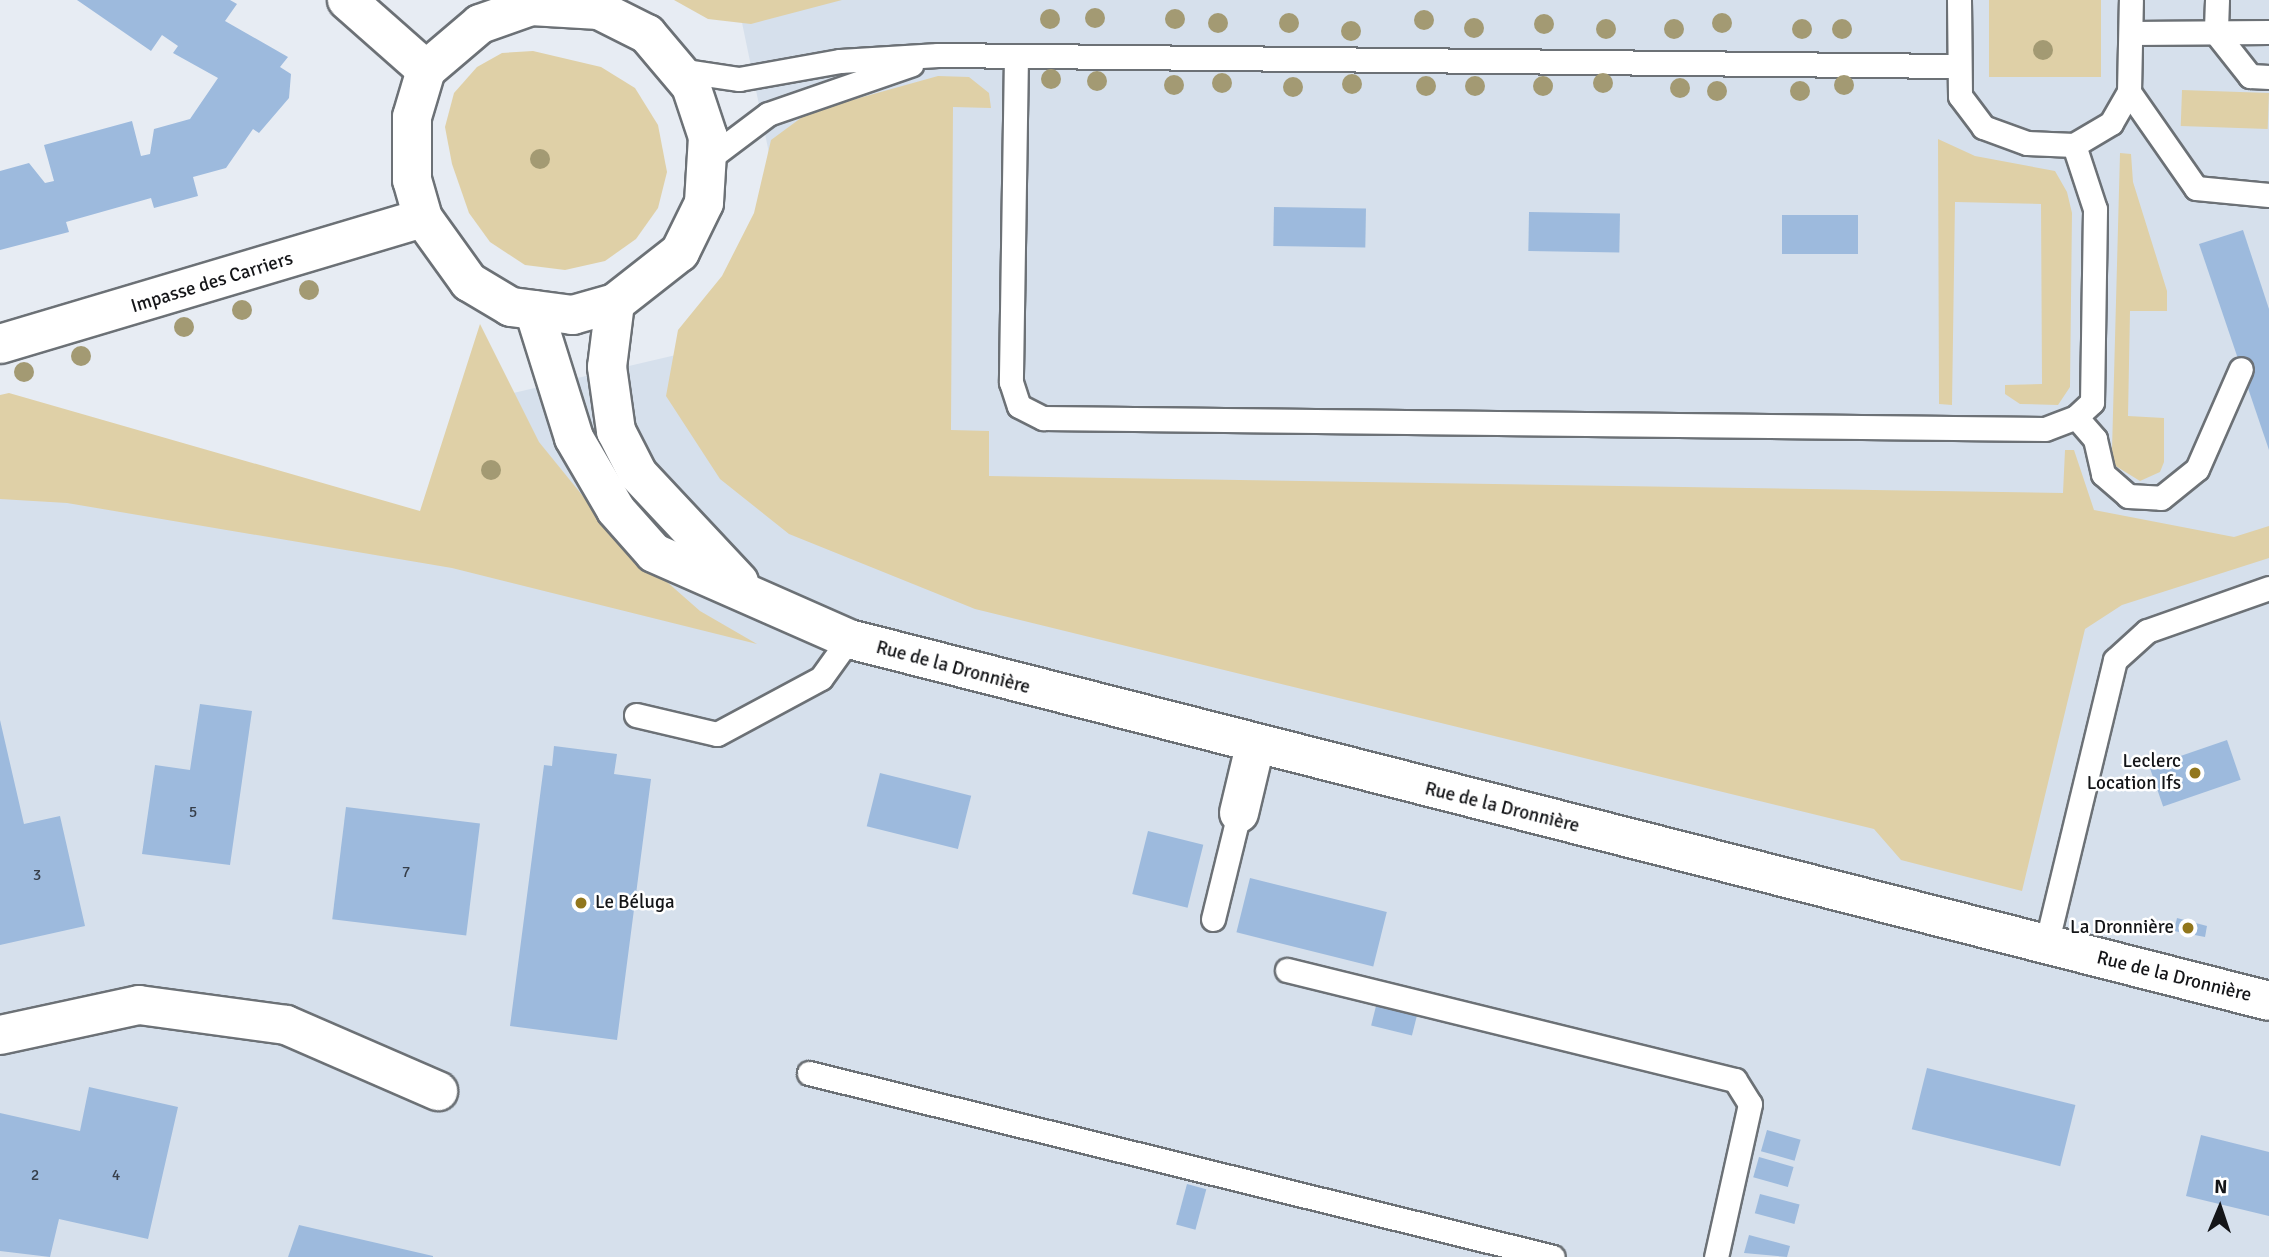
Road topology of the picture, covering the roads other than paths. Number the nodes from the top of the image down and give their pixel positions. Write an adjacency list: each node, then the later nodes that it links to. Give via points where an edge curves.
1 (346, 0): 12 (street)
2 (1959, 0): 11 (lane)
3 (2131, 0): 7 (lane)
4 (2217, 0): 8 (lane)
5 (531, 3): 12 (street, via 480,24); 13 (street, via 598,10 647,34)
6 (2269, 32): 8 (lane)
7 (2131, 33): 8 (lane); 15 (lane)
8 (2216, 33): 14 (lane, via 2250,76)
9 (939, 55): 10 (lane); 13 (lane, via 840,61 739,79); 17 (lane, via 768,114)
10 (1016, 57): 11 (lane); 24 (lane, via 1011,382 1019,406 1043,418 2045,429)
11 (1959, 66): 16 (lane, via 1960,96 1983,127 2027,143)
12 (426, 70): 19 (street, via 412,117 412,180)
13 (678, 70): 17 (street, via 691,86 708,137)
14 (2269, 77)
15 (2129, 92): 16 (lane, via 2111,123); 18 (lane, via 2196,188)
16 (2074, 145): 24 (lane, via 2095,209 2092,402)
17 (707, 160): 20 (street, via 704,203 680,252)
18 (2269, 195)
19 (423, 218): 21 (street, via 469,282 511,307); 22 (street, Impasse des Carriers)
20 (615, 303): 21 (street, via 573,315); 25 (street, Rue de la Dronnière, via 607,367 616,431 638,474)
21 (534, 310): 25 (street, Rue de la Dronnière, via 574,438 616,510 654,553)
22 (0, 344)
23 (2241, 369): 24 (lane, via 2197,469 2161,498 2128,496 2104,474 2095,439)
24 (2076, 417)
25 (745, 588): 27 (street, Rue de la Dronnière)
26 (2269, 588): 32 (lane, via 2147,631 2115,660)
27 (849, 639): 28 (lane, via 821,678 718,734); 29 (street, Rue de la Dronnière)
28 (636, 715)
29 (1255, 746): 30 (street); 32 (street, Rue de la Dronnière)
30 (1239, 813): 31 (lane)
31 (1213, 919)
32 (2046, 945): 34 (street, Rue de la Dronnière)
33 (1287, 970): 39 (lane, via 1735,1080 1750,1104)
34 (2269, 1001)
35 (0, 1035): 37 (street, via 139,1005 286,1025)
36 (809, 1073): 38 (lane)
37 (438, 1091)
38 (1553, 1257)
39 (1716, 1257)

